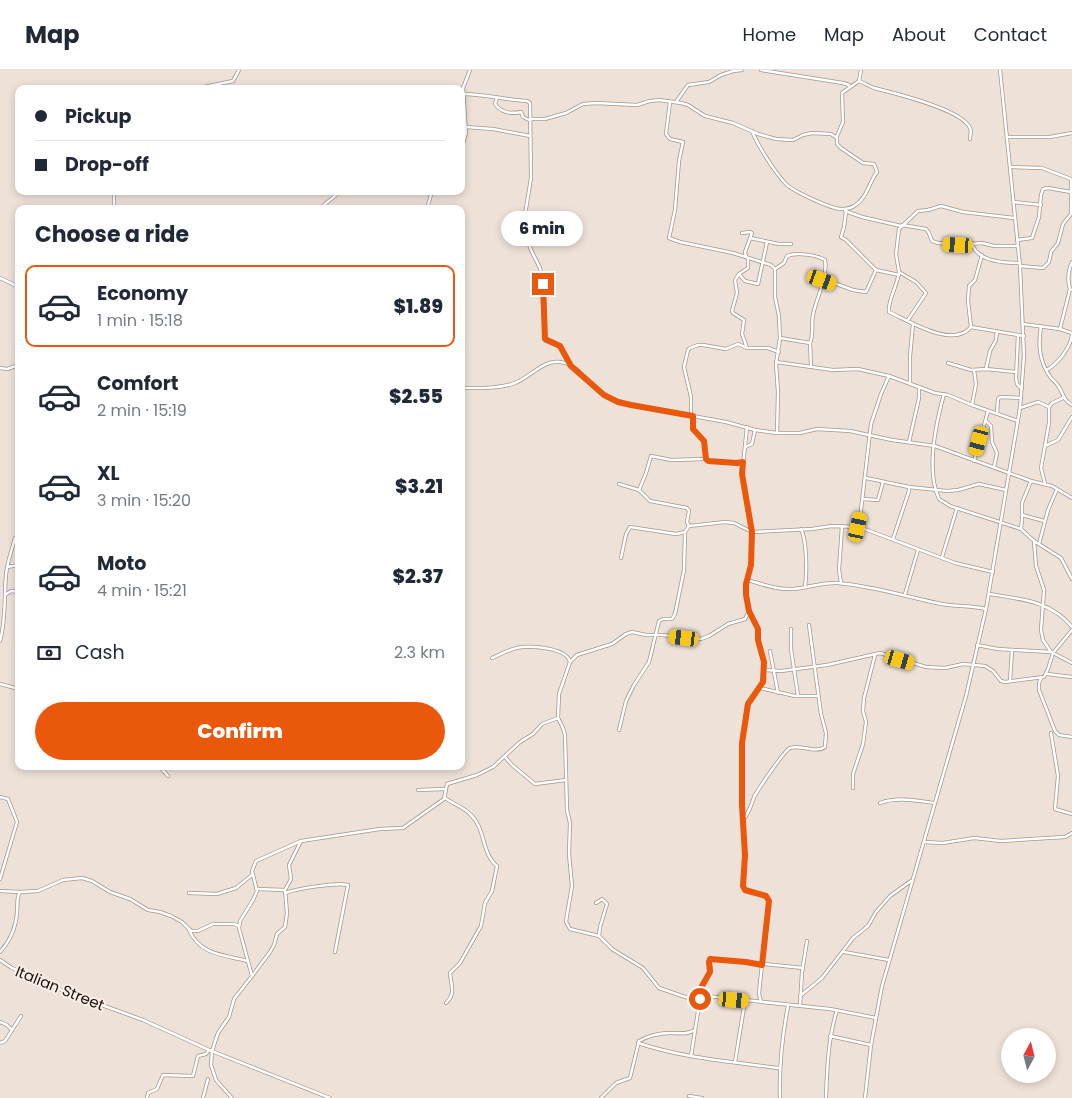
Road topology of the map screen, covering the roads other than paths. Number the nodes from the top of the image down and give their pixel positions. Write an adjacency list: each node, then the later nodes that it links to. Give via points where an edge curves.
1 (238, 70): 8 (street, via 233,81)
2 (470, 70): 9 (street)
3 (742, 70): 14 (street, via 721,75 710,82 688,85)
4 (762, 70): 10 (street, via 843,83)
5 (860, 70): 7 (street)
6 (1000, 70): 21 (street)
7 (860, 81): 10 (street); 24 (street, via 932,103 969,126)
8 (214, 85)
9 (464, 85)
10 (849, 88): 23 (street, via 842,93 843,122)
11 (465, 94): 12 (street)
12 (497, 98): 16 (street, via 496,105 500,110 512,114 521,112); 16 (street, via 529,102)
13 (670, 102): 14 (street); 16 (street, via 587,104 545,119); 45 (street, via 666,134 670,139 684,142 669,238)
14 (676, 102): 18 (street, via 688,105 705,116)
15 (465, 116): 17 (street)
16 (529, 120): 20 (street)
17 (466, 127): 20 (street); 22 (street)
18 (752, 131): 23 (street, via 784,140 812,133 831,134); 32 (street, via 786,185)
19 (1072, 133): 21 (street, via 1050,137)
20 (530, 136): 76 (street, via 531,178 525,233 543,280 544,337 546,341 560,346)
21 (1007, 137): 25 (street)
22 (465, 138)
23 (837, 138): 32 (street, via 839,147 864,163 874,164 878,170 860,202)
24 (970, 139)
25 (1011, 167): 26 (street, via 1040,168); 29 (street)
26 (1071, 180): 27 (street)
27 (1071, 192): 31 (street, via 1046,188 1041,195); 34 (street, via 1072,210)
28 (336, 195): 30 (street)
29 (1014, 202): 31 (street); 33 (street)
30 (324, 205)
31 (1041, 205): 39 (street, via 1032,238)
32 (844, 210): 36 (street); 50 (street, via 841,237)
33 (1014, 218): 36 (street, via 939,206 917,212); 39 (street)
34 (1065, 221): 35 (street); 48 (street, via 1045,267)
35 (1070, 222)
36 (902, 226): 41 (street, via 926,229 934,243); 53 (street, via 896,250)
37 (742, 233): 38 (street, via 751,232)
38 (750, 238): 40 (street); 45 (street, via 745,252)
39 (1017, 240): 43 (street)
40 (767, 242): 42 (street); 47 (street)
41 (972, 243): 43 (street); 44 (street, via 975,251)
42 (791, 244)
43 (1018, 246): 48 (street)
44 (982, 255): 48 (street); 63 (street, via 975,280 969,286)
45 (747, 257): 47 (street); 54 (street, via 748,268)
46 (1072, 262): 52 (street)
47 (762, 263): 49 (street); 54 (street, via 758,284 746,282)
48 (1019, 264): 61 (street)
49 (775, 269): 56 (street, via 793,254 822,258 826,265); 69 (street)
50 (876, 270): 53 (street); 56 (street, via 866,292)
51 (1072, 271): 52 (street)
52 (1068, 272): 58 (street)
53 (899, 273): 59 (street, via 888,311); 59 (street, via 916,282 926,293)
54 (738, 274): 71 (street, via 732,311 744,320 742,334)
55 (0, 278): 57 (street)
56 (822, 280): 70 (street)
57 (15, 285)
58 (1071, 289): 64 (street)
59 (908, 320): 60 (street)
60 (914, 324): 63 (street, via 949,336); 84 (street)
61 (1023, 324): 62 (street); 68 (street)
62 (1041, 326): 64 (street); 81 (street, via 1039,348)
63 (971, 327): 65 (street)
64 (1060, 329): 66 (street)
65 (997, 331): 67 (street); 79 (street)
66 (1072, 334): 81 (street, via 1063,354)
67 (1018, 335): 68 (street); 82 (street)
68 (1024, 336): 87 (street)
69 (780, 338): 70 (street); 72 (street)
70 (810, 343): 77 (street)
71 (747, 348): 72 (street, via 768,348); 97 (street, via 738,344 726,349 698,345 688,350 684,370)
72 (779, 352): 73 (street)
73 (776, 362): 77 (street); 103 (street)
74 (948, 363): 80 (street)
75 (15, 366): 78 (street)
76 (571, 366): 86 (street, via 551,362 512,384); 97 (street, via 604,395 618,402)
77 (812, 366): 83 (street, via 833,370 855,368)
78 (0, 368)
79 (986, 369): 80 (street); 82 (street)
80 (974, 370): 91 (street, via 976,384)
81 (1047, 370): 90 (street)
82 (1016, 372): 87 (street, via 1017,384)
83 (889, 376): 84 (street); 104 (street, via 880,394)
84 (910, 384): 85 (street)
85 (919, 387): 88 (street); 105 (street)
86 (465, 388)
87 (1022, 390): 89 (street)
88 (944, 394): 91 (street); 106 (street)
89 (1021, 398): 94 (street); 96 (street, via 1000,397)
90 (1063, 398): 92 (street); 93 (street)
91 (972, 405): 95 (street)
92 (1072, 405)
93 (1048, 406): 94 (street, via 1038,402); 107 (street)
94 (1020, 408): 100 (street)
95 (988, 411): 96 (street); 99 (street)
96 (997, 413): 100 (street)
97 (692, 416): 101 (street); 109 (street, via 693,429 704,441)
98 (1072, 417): 107 (street, via 1058,440)
99 (986, 421): 110 (street); 112 (street, via 991,426 997,453)
100 (1018, 421): 113 (street)
101 (747, 427): 102 (street); 108 (street)
102 (755, 430): 103 (street); 108 (street, via 752,444)
103 (777, 433): 104 (street, via 800,433 821,428)
104 (870, 434): 105 (street); 114 (street)
105 (909, 442): 106 (street)
106 (934, 446): 110 (street); 122 (street)
107 (1045, 446): 118 (street, via 1041,468)
108 (745, 447): 111 (street)
109 (706, 459): 111 (street, via 710,462); 121 (street, via 671,460 651,456)
110 (974, 461): 112 (street)
111 (743, 462): 137 (street, via 742,474)
112 (994, 467): 113 (street)
113 (1009, 473): 116 (street); 123 (street)
114 (866, 478): 115 (street); 125 (street)
115 (883, 482): 119 (street); 125 (street, via 878,500)
116 (1031, 482): 118 (street); 127 (street, via 1022,503)
117 (619, 484): 121 (street)
118 (1045, 484): 120 (street)
119 (908, 487): 122 (street); 140 (street)
120 (1058, 488): 124 (street); 128 (street)
121 (638, 490): 130 (street, via 650,501 687,508)
122 (936, 490): 123 (street, via 952,491 979,484); 126 (street, via 941,501)
123 (1006, 490): 129 (street)
124 (1072, 498)
125 (863, 499): 132 (street)
126 (957, 508): 129 (street); 145 (street)
127 (1022, 515): 128 (street); 135 (street)
128 (1044, 521): 142 (street)
129 (1001, 523): 135 (street); 148 (street)
130 (689, 526): 136 (street); 137 (street, via 725,522)
131 (842, 526): 132 (street); 134 (street); 151 (street, via 839,570)
132 (858, 527): 140 (street)
133 (801, 529): 134 (street); 137 (street); 138 (street)
134 (806, 529): 138 (street)
135 (1020, 529): 141 (street)
136 (685, 532): 144 (street, via 676,534 630,527); 163 (street, via 684,570 675,614 672,619 660,620)
137 (752, 532): 150 (street)
138 (803, 534): 152 (street)
139 (15, 538): 147 (street)
140 (892, 539): 143 (street)
141 (1034, 541): 142 (street); 157 (street)
142 (1038, 544): 149 (street, via 1061,558)
143 (918, 550): 145 (street); 154 (street)
144 (621, 558)
145 (942, 558): 148 (street)
146 (15, 566): 147 (street)
147 (7, 567): 156 (street)
148 (993, 572): 155 (street)
149 (1072, 579)
150 (747, 580): 152 (street, via 778,588); 159 (street)
151 (842, 583): 152 (street); 154 (street)
152 (805, 586)
153 (15, 592): 156 (street)
154 (905, 594): 158 (street, via 939,604)
155 (990, 594): 157 (street); 158 (street)
156 (5, 596): 164 (street)
157 (1044, 605): 161 (street, via 1064,618); 168 (street, via 1041,630 1043,640)
158 (986, 609): 165 (street)
159 (749, 611): 163 (street, via 745,619 728,624 705,638); 175 (street, via 758,629)
160 (809, 625): 174 (street)
161 (1072, 628): 168 (street)
162 (791, 629): 177 (street)
163 (655, 635): 171 (street, via 628,633 612,644 582,652); 189 (street, via 648,662 626,701)
164 (0, 641)
165 (977, 644): 166 (street); 173 (street)
166 (1012, 650): 168 (street); 181 (street)
167 (770, 651): 176 (street)
168 (1052, 653): 172 (street); 178 (street)
169 (875, 655): 173 (street, via 926,667); 174 (street); 196 (street, via 864,698 866,722 853,774)
170 (492, 658): 171 (street, via 521,647 539,647 566,655)
171 (570, 662): 188 (street, via 559,694)
172 (1072, 663)
173 (972, 664): 181 (street, via 989,668 1001,681); 202 (street)
174 (814, 667): 177 (street); 187 (street)
175 (764, 670): 176 (street); 184 (street)
176 (774, 670): 177 (street); 185 (street)
177 (794, 670): 186 (street)
178 (1047, 674): 179 (street); 180 (street)
179 (1072, 677)
180 (1041, 678): 181 (street); 191 (street, via 1039,690 1055,731)
181 (1010, 682)
182 (0, 684): 183 (street)
183 (15, 688)
184 (760, 688): 185 (street); 204 (street, via 750,699 743,728)
185 (778, 693): 186 (street)
186 (798, 696): 187 (street)
187 (818, 696): 204 (street, via 826,733 825,747 820,750 796,747 785,752 755,795 751,810)
188 (558, 718): 192 (street, via 542,724); 195 (street, via 564,731)
189 (619, 730)
190 (1051, 733): 203 (street, via 1058,776 1055,809)
191 (1072, 737)
192 (505, 757): 195 (street, via 535,784); 197 (street, via 484,772 450,782)
193 (163, 770): 194 (street)
194 (168, 776)
195 (566, 780): 219 (street, via 572,886 566,922 570,929)
196 (853, 788)
197 (444, 789): 198 (street); 200 (street)
198 (418, 790)
199 (0, 797): 209 (street, via 8,798 17,822)
200 (445, 798): 206 (street, via 403,828); 234 (street, via 472,815 483,837 487,855 498,866 481,926 460,963 450,973 453,992)
201 (880, 803): 202 (street, via 906,800)
202 (935, 803): 207 (street)
203 (1072, 814)
204 (743, 820): 227 (street, via 743,888 766,896 769,901)
205 (1072, 833): 207 (street, via 1065,837)
206 (300, 840): 208 (street, via 260,858); 214 (street, via 291,858 291,881)
207 (924, 842): 210 (street)
208 (252, 874): 211 (street); 215 (street, via 236,888 217,894)
209 (0, 879)
210 (912, 880): 223 (street, via 890,896); 225 (street)
211 (257, 889): 214 (street); 217 (street)
212 (0, 891): 213 (street)
213 (20, 892): 218 (street, via 38,890 70,878 82,878 148,910 171,916); 221 (street, via 12,936)
214 (285, 892): 222 (street, via 348,885); 229 (street, via 285,927 277,934 270,952)
215 (189, 893)
216 (596, 902): 219 (street, via 602,899 608,904)
217 (239, 926): 218 (street, via 216,924 198,931); 226 (street)
218 (189, 929): 226 (street, via 195,941 206,950)
219 (599, 936): 231 (street, via 612,949 643,968 659,988)
220 (807, 942): 228 (street)
221 (0, 952)
222 (335, 952)
223 (843, 952): 225 (street); 230 (street, via 822,978)
224 (0, 960): 247 (street, Italian Street, via 66,992)
225 (889, 960): 239 (street)
226 (248, 961): 229 (street)
227 (762, 965): 228 (street); 231 (street, via 710,959 710,972 702,986); 233 (street)
228 (802, 968): 230 (street)
229 (252, 976): 247 (street, via 234,999 229,1017)
230 (800, 996): 236 (street)
231 (700, 999): 232 (street, via 706,996); 242 (street)
232 (745, 1001): 233 (street); 249 (street)
233 (761, 1002): 235 (street)
234 (446, 1004)
235 (788, 1006): 236 (street); 250 (street)
236 (800, 1006): 237 (street)
237 (837, 1010): 239 (street); 243 (street)
238 (21, 1016): 241 (street)
239 (876, 1018): 246 (street)
240 (0, 1022): 241 (street)
241 (12, 1030): 244 (street)
242 (695, 1030): 245 (street, via 651,1035); 248 (street)
243 (830, 1036): 246 (street); 260 (street)
244 (0, 1043)
245 (638, 1043): 248 (street, via 656,1050); 257 (street, via 630,1078 616,1083)
246 (871, 1045): 261 (street)
247 (210, 1050): 253 (street, via 198,1056 193,1076 163,1075 157,1089 148,1093); 255 (street, via 216,1080); 256 (street, Italian Street)
248 (691, 1056): 249 (street)
249 (736, 1062): 250 (street)
250 (779, 1068): 259 (street)
251 (208, 1080): 254 (street)
252 (689, 1096): 258 (street)
253 (146, 1098)
254 (203, 1098)
255 (232, 1098)
256 (330, 1098)
257 (601, 1098)
258 (702, 1098)
259 (780, 1098)
260 (826, 1098)
261 (865, 1098)

